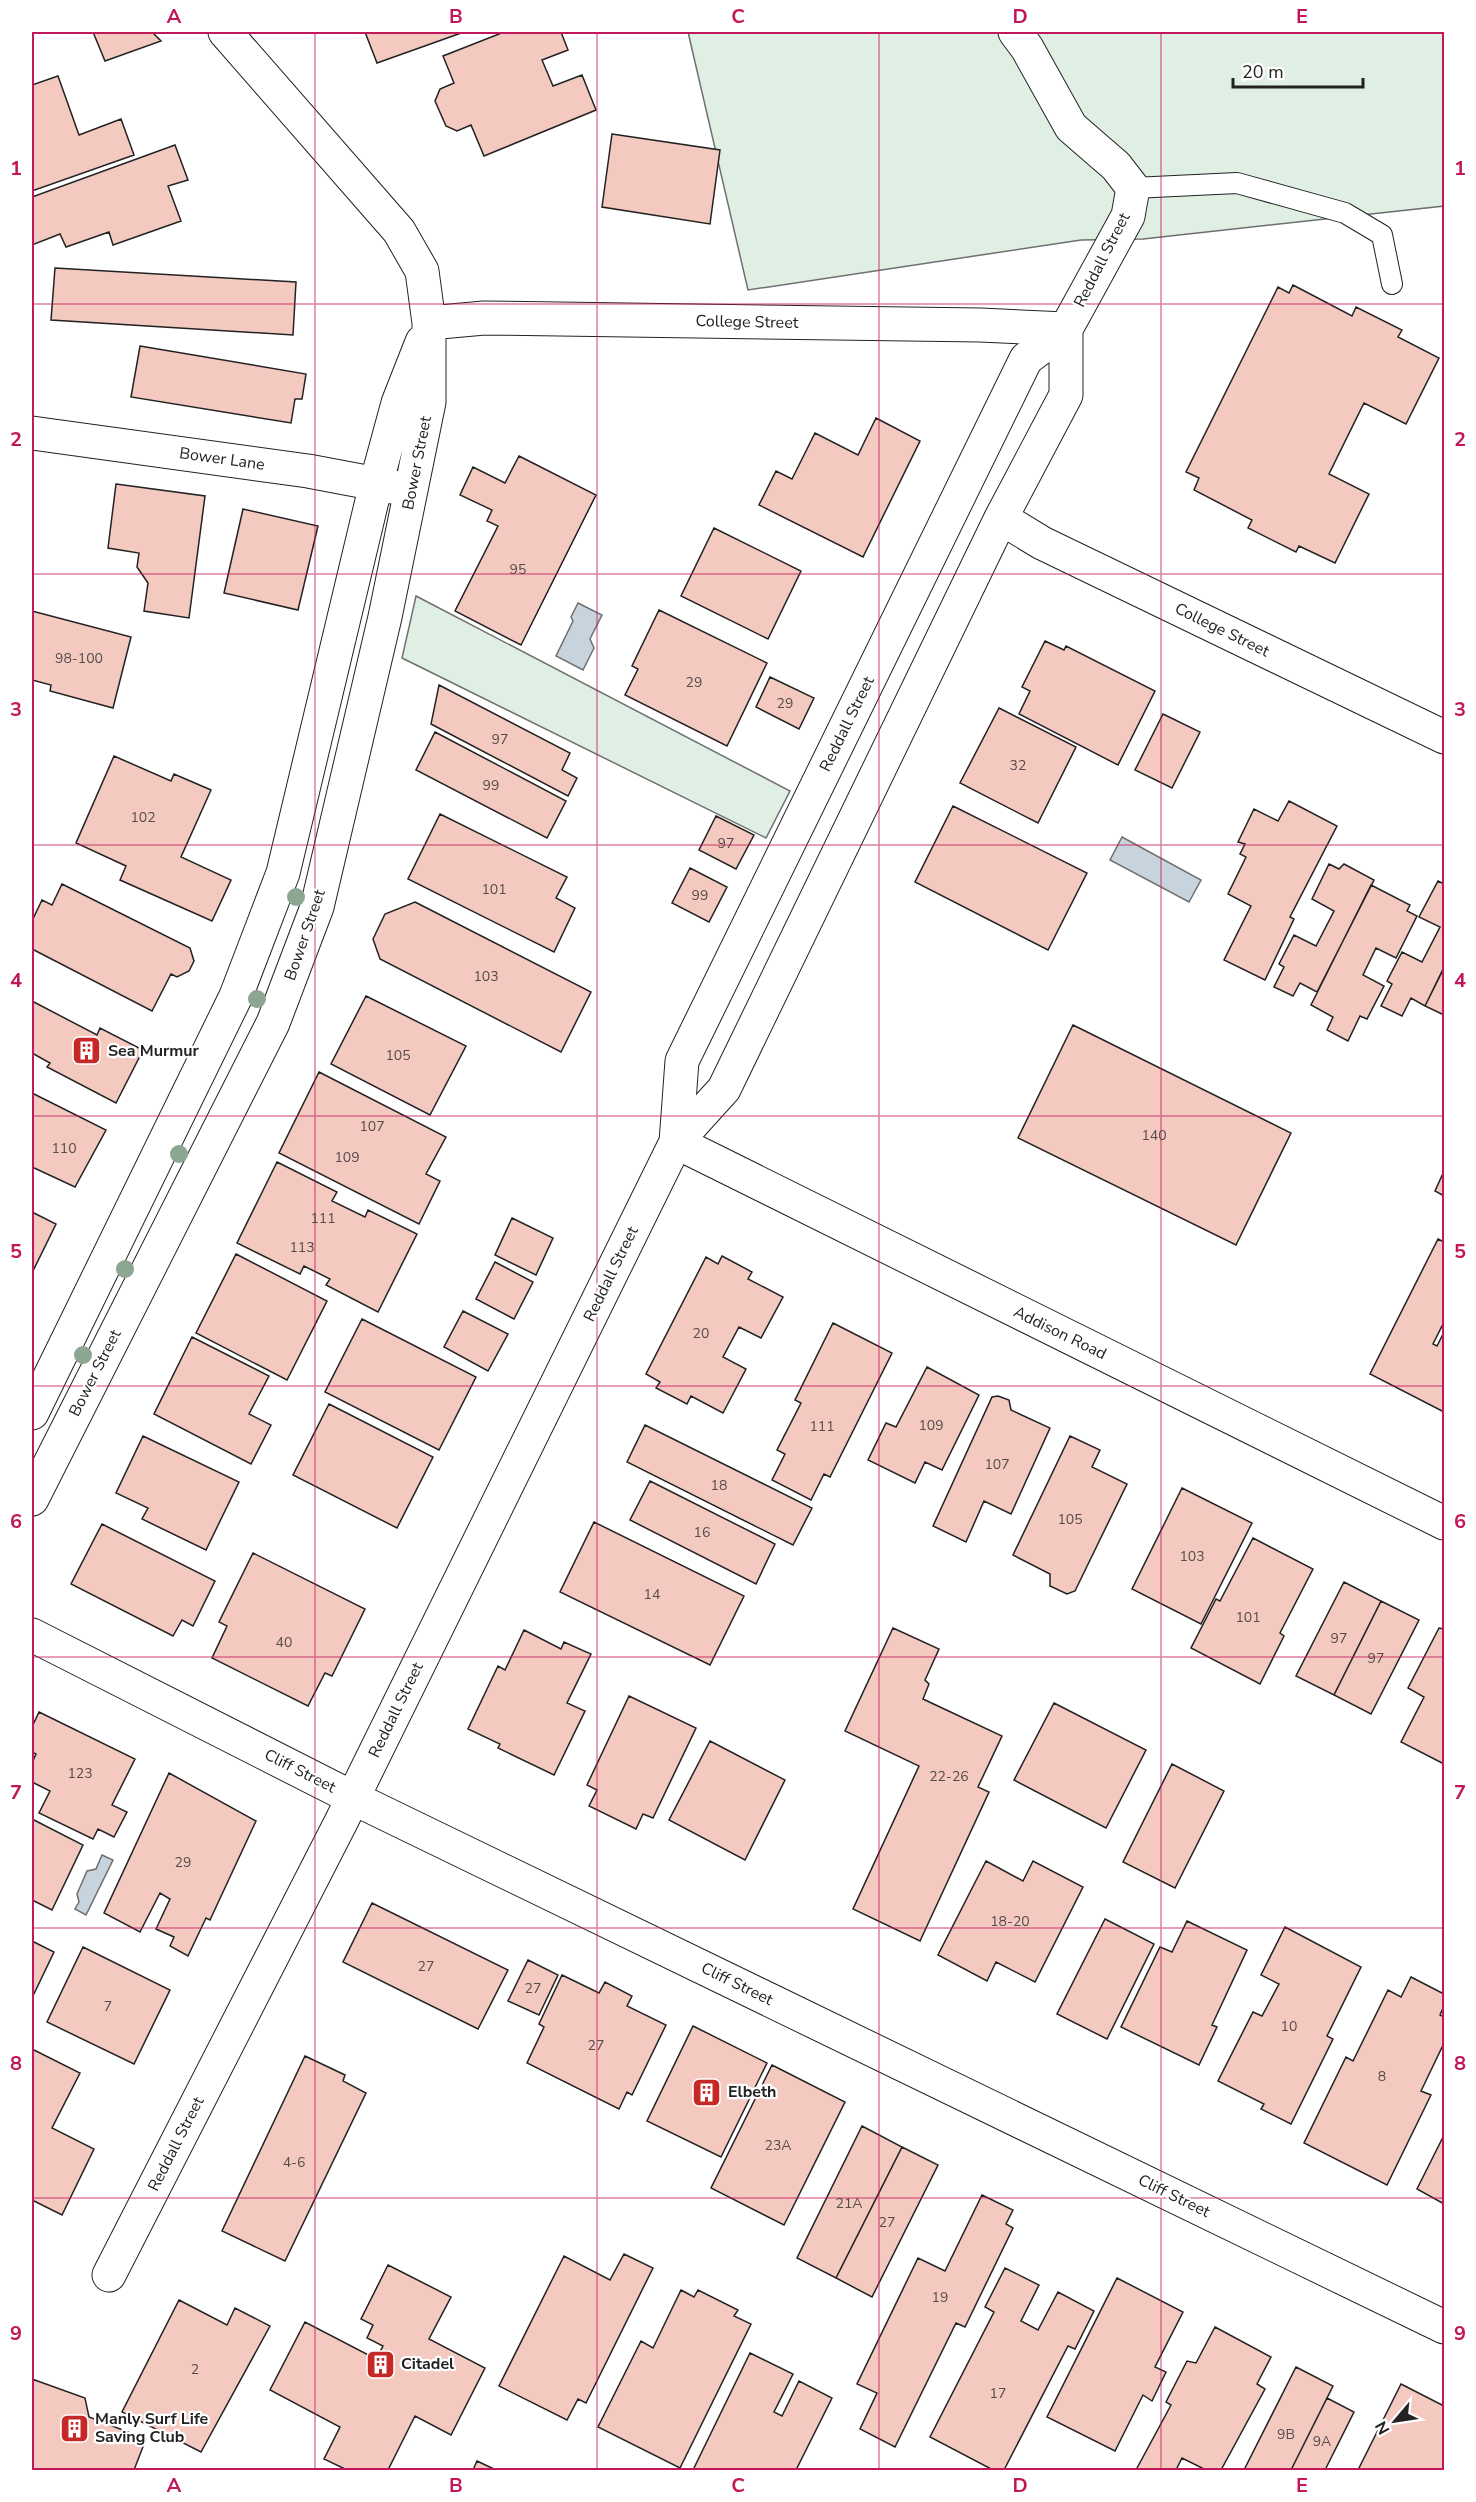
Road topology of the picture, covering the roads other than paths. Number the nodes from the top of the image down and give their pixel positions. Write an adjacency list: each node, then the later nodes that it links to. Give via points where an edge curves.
1 (225, 32): 5 (street, Bower Street, via 399,231 422,271)
2 (1015, 32): 3 (street, via 1071,127 1116,166)
3 (1133, 188): 4 (lane, via 1237,183 1345,213 1382,236); 6 (street, Reddall Street, via 1128,216)
4 (1392, 285)
5 (429, 323): 6 (street, College Street, via 484,318); 8 (street, Bower Street, via 398,403); 9 (street, Bower Street, via 429,402)
6 (1066, 329): 10 (street, Reddall Street, via 1066,394); 12 (street, Reddall Street, via 1026,359 1016,378 682,1061)
7 (32, 433): 8 (street, Bower Lane, via 308,471)
8 (375, 484): 9 (street, Bower Lane); 13 (street, Bower Street, via 283,873 236,996)
9 (412, 490): 14 (street, Bower Street, via 320,896 297,960 273,1023)
10 (1001, 518): 11 (street, College Street, via 1041,543); 12 (street, Reddall Street, via 724,1089)
11 (1444, 737)
12 (676, 1142): 15 (street, Addison Road); 17 (street, Reddall Street)
13 (32, 1413)
14 (32, 1499)
15 (1444, 1523)
16 (32, 1635): 17 (street, Cliff Street)
17 (353, 1798): 18 (street, Reddall Street); 19 (street, Cliff Street)
18 (109, 2275)
19 (1444, 2327)

